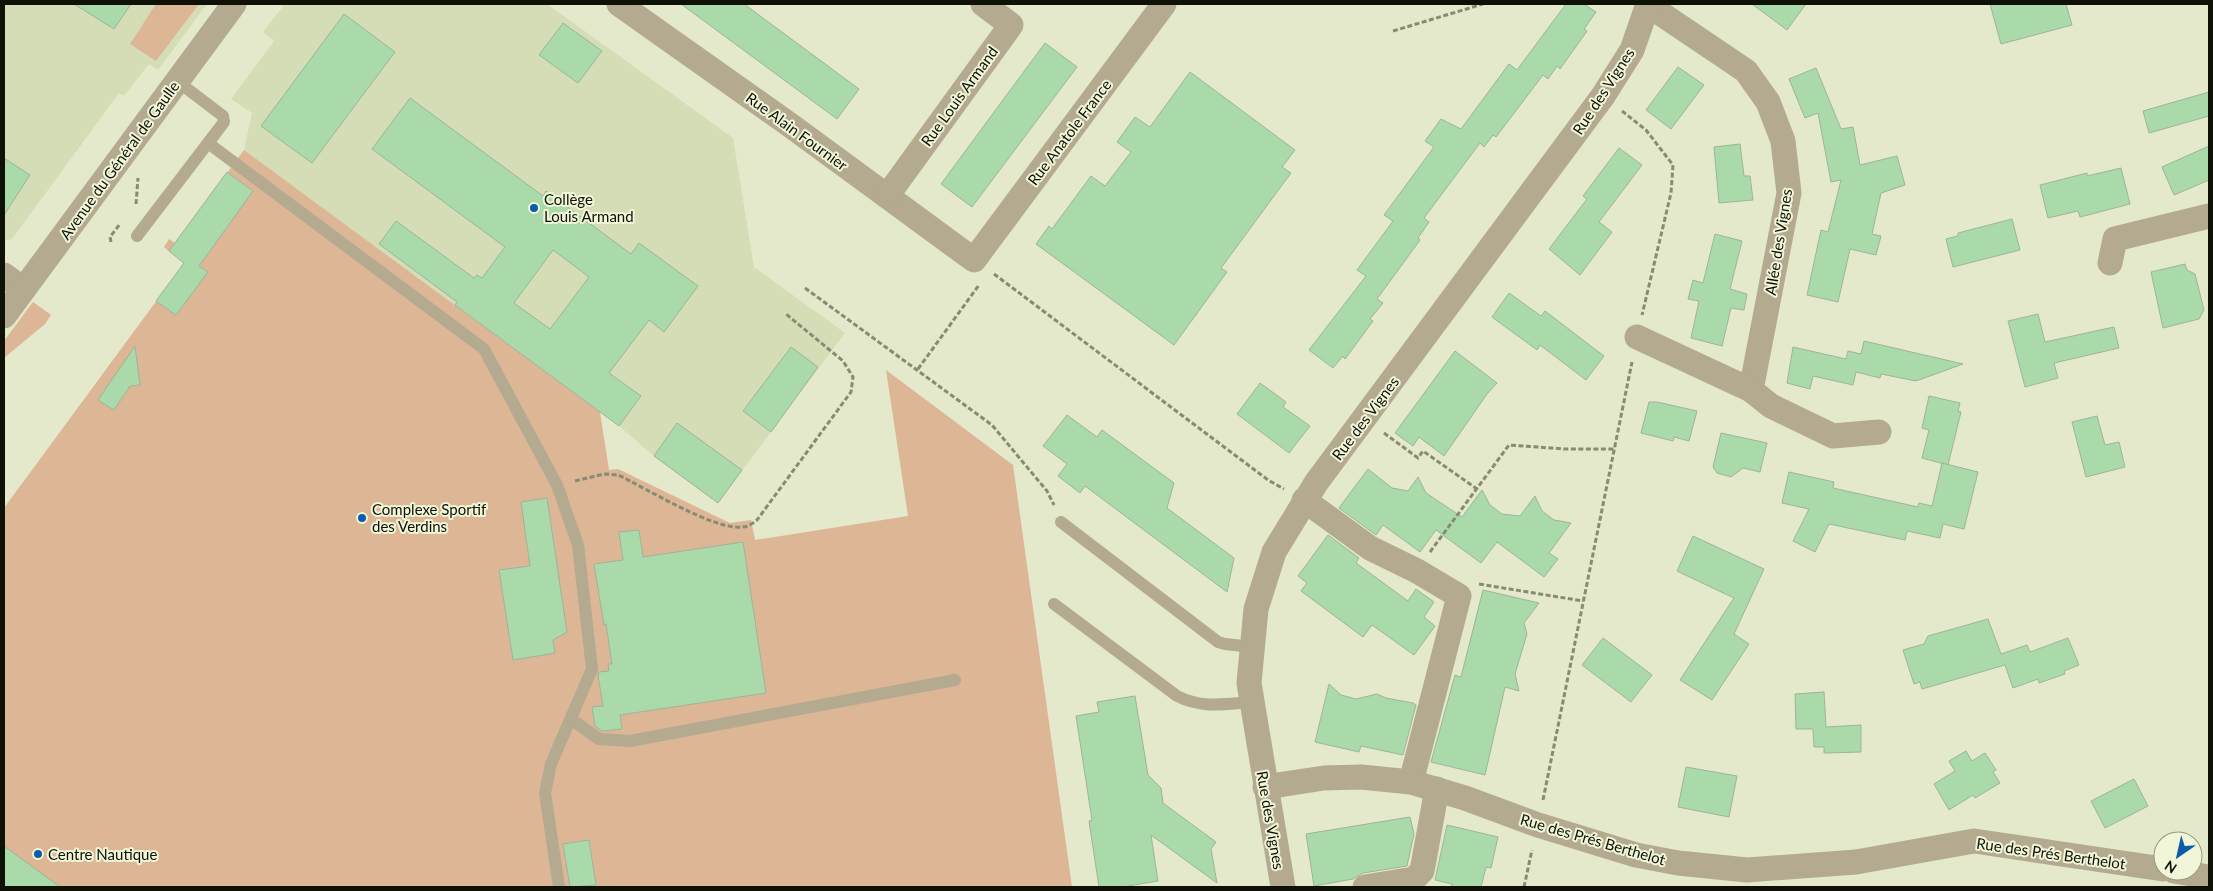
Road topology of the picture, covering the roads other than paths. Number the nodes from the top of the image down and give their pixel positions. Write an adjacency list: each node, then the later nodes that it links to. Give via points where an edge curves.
1 (234, 4): 6 (street, Avenue du Général de Gaulle)
2 (619, 4): 8 (street, Rue Alain Fournier)
3 (983, 4): 8 (street, Rue Louis Armand, via 1011,25)
4 (1164, 4): 12 (street, Rue Anatole France)
5 (1648, 4): 16 (street, Allée des Vignes, via 1746,71 1768,102 1783,142 1789,193); 18 (street, Rue des Vignes, via 1632,50 1604,96)
6 (177, 81): 7 (lane, via 223,116 224,122); 13 (street, Avenue du Général de Gaulle)
7 (208, 143): 10 (lane); 24 (lane, via 484,349 557,485 578,546 592,669)
8 (887, 196): 12 (street, Rue Alain Fournier)
9 (2209, 216): 11 (street, via 2115,239)
10 (137, 236)
11 (2110, 263)
12 (981, 265)
13 (13, 282): 14 (street, Avenue du Général de Gaulle)
14 (4, 316)
15 (1637, 337): 16 (street)
16 (1751, 390): 17 (street, via 1770,406 1833,436)
17 (1879, 432)
18 (1304, 500): 21 (street, Rue des Vignes, via 1274,552 1256,609); 25 (street, via 1370,548 1417,570 1459,596)
19 (1061, 522): 21 (lane, via 1218,642)
20 (1054, 604): 23 (lane, via 1177,696 1191,703)
21 (1252, 647): 23 (street, Rue des Vignes, via 1249,684)
22 (955, 680): 24 (lane, via 630,741 599,739)
23 (1252, 702): 26 (street, Rue des Vignes)
24 (571, 719): 29 (lane, via 552,764 545,794)
25 (1412, 782): 26 (street, Rue des Prés Berthelot, via 1361,777 1324,778); 27 (street, Rue des Prés Berthelot)
26 (1265, 787): 30 (street, Rue des Vignes)
27 (1438, 789): 28 (street, Rue des Prés Berthelot, via 1538,825 1636,855 1678,863 1747,870 1856,862 1974,841); 31 (street, via 1419,876)
28 (2153, 868)
29 (559, 887)
30 (1283, 887)
31 (1365, 887)

